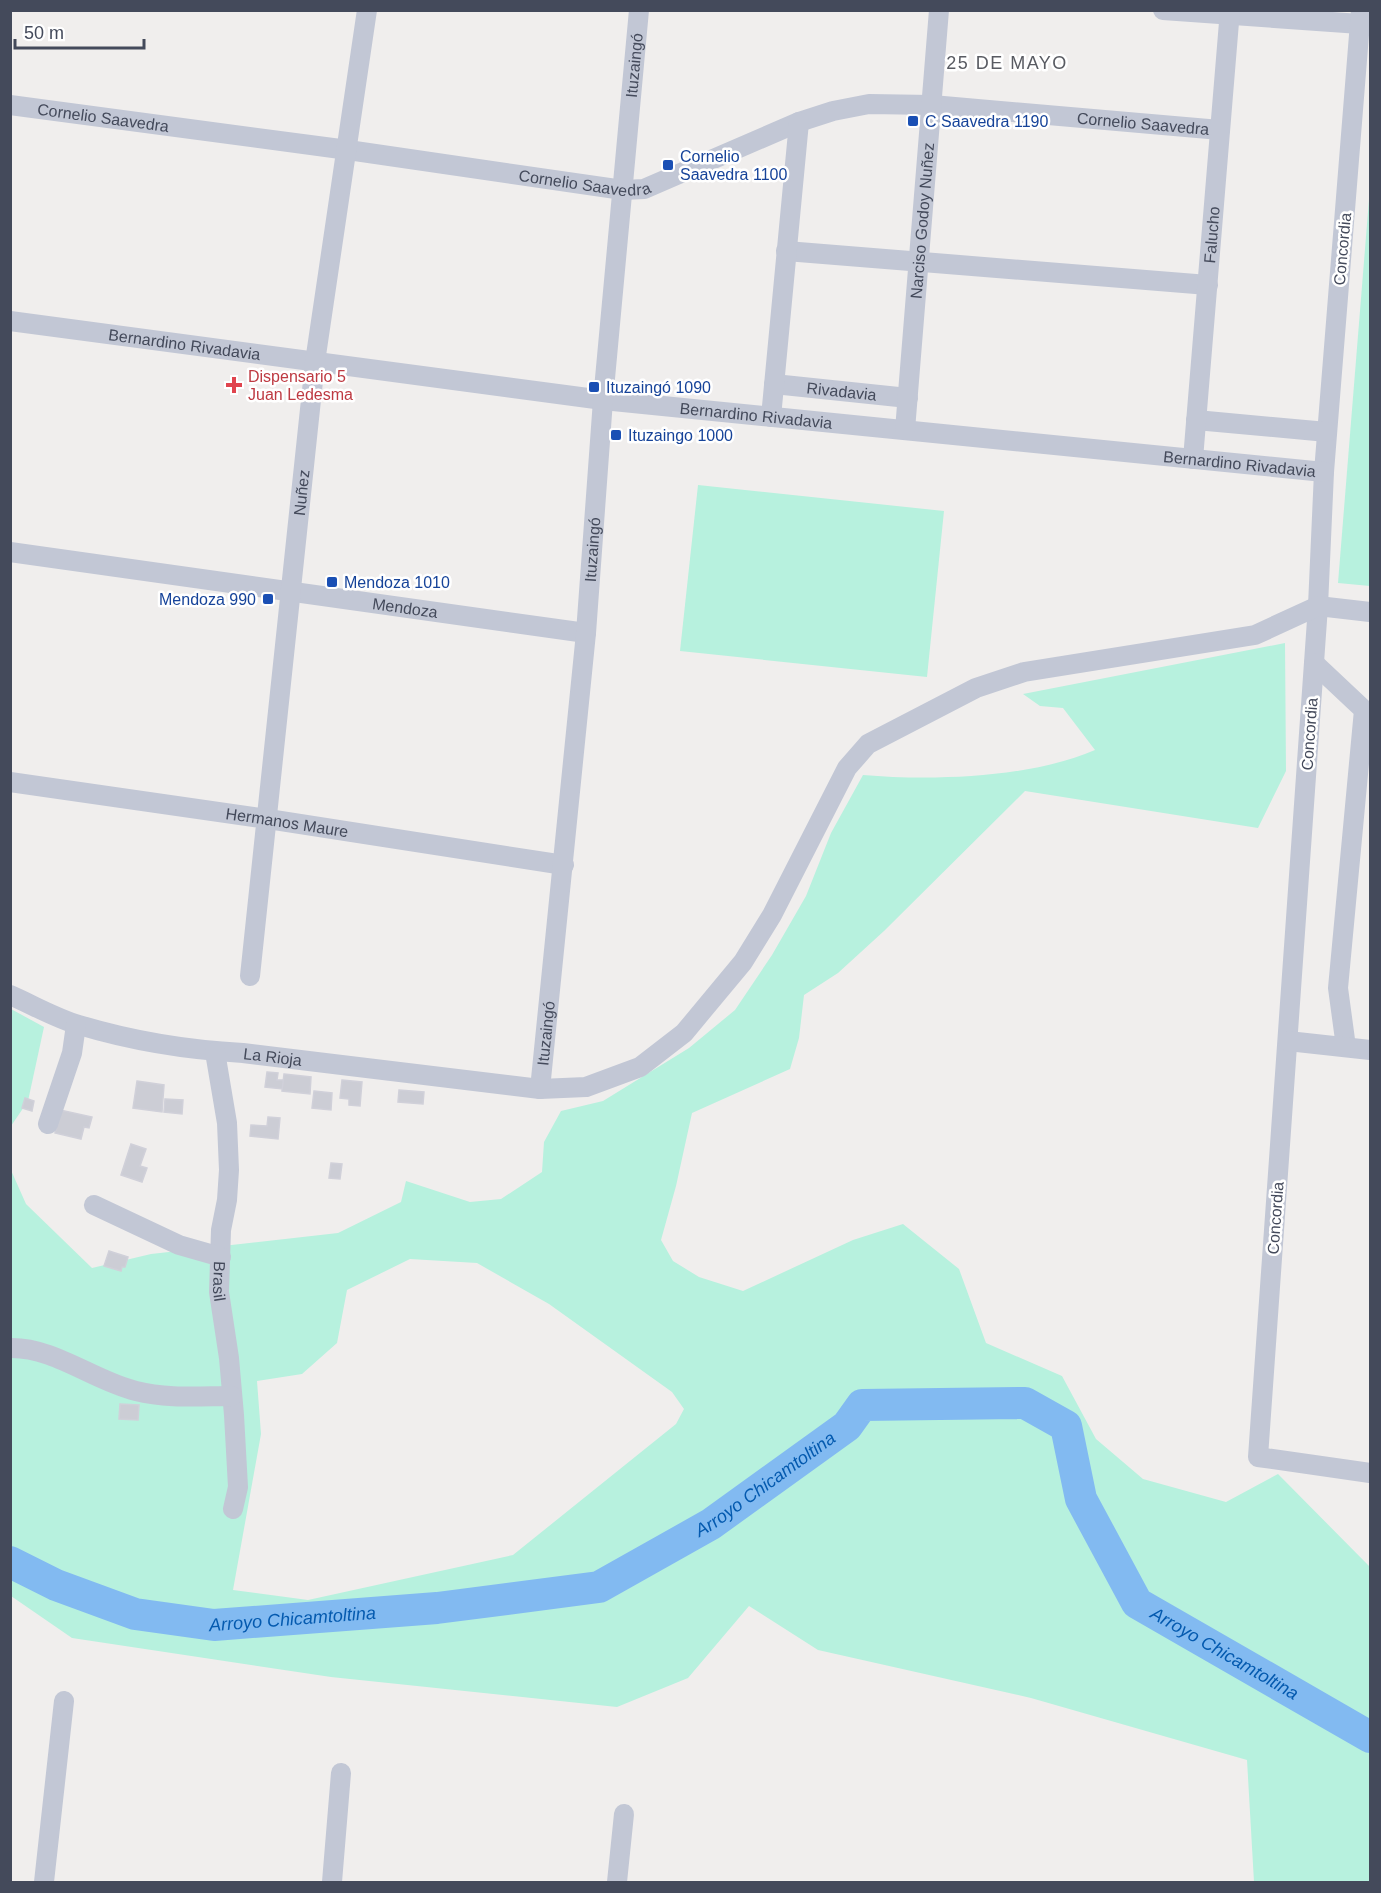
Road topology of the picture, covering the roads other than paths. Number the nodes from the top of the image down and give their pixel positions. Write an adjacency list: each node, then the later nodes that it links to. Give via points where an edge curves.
1 (367, 10): 11 (street, Nuñez)
2 (639, 10): 12 (street, Ituzaingó)
3 (939, 10): 8 (street, Narciso Godoy Nuñez)
4 (1163, 10): 5 (street)
5 (1230, 13): 6 (street); 10 (street, Falucho)
6 (1360, 17): 24 (street, Concordia)
7 (10, 105): 11 (street, Cornelio Saavedra)
8 (932, 105): 9 (street, Cornelio Saavedra, via 868,104); 10 (street, Cornelio Saavedra); 14 (street, Narciso Godoy Nuñez)
9 (799, 122): 12 (street, Cornelio Saavedra, via 644,189); 13 (street)
10 (1220, 130): 15 (street, Falucho)
11 (348, 150): 12 (street, Cornelio Saavedra); 17 (street, Nuñez)
12 (623, 190): 20 (street, Ituzaingó)
13 (786, 251): 14 (street); 18 (street)
14 (919, 262): 15 (street); 19 (street, Narciso Godoy Nuñez)
15 (1208, 285): 22 (street, Falucho)
16 (10, 321): 17 (street, Bernardino Rivadavia)
17 (315, 362): 20 (street, Bernardino Rivadavia); 28 (street, Nuñez)
18 (774, 384): 19 (street, Rivadavia); 21 (street)
19 (908, 398): 23 (street, Narciso Godoy Nuñez)
20 (603, 400): 21 (street, Bernardino Rivadavia); 31 (street, Ituzaingó)
21 (771, 417): 23 (street, Bernardino Rivadavia)
22 (1196, 420): 24 (street); 25 (street, Falucho)
23 (906, 430): 25 (street, Bernardino Rivadavia)
24 (1327, 432): 26 (street, Concordia)
25 (1192, 459): 26 (street, Bernardino Rivadavia)
26 (1324, 472): 29 (street, Concordia)
27 (10, 552): 28 (street, Mendoza)
28 (290, 592): 31 (street, Mendoza); 34 (street, Nuñez)
29 (1318, 606): 30 (street); 32 (street, Concordia); 43 (street, La Rioja, via 1255,635 1024,672 976,688 868,744 847,768 772,915 743,962 684,1033 640,1067 586,1087)
30 (1371, 612)
31 (586, 633): 35 (street, Ituzaingó)
32 (1314, 663): 39 (street, Concordia); 40 (street, via 1365,710 1338,988)
33 (10, 782): 34 (street, Hermanos Maure)
34 (268, 819): 35 (street, Hermanos Maure); 36 (street, Nuñez)
35 (564, 865): 43 (street, Ituzaingó)
36 (250, 976)
37 (10, 995): 38 (street, La Rioja)
38 (76, 1025): 42 (street, La Rioja); 44 (street, via 72,1053)
39 (1288, 1041): 40 (street); 49 (street, Concordia, via 1258,1457)
40 (1346, 1047): 41 (street)
41 (1371, 1050)
42 (215, 1052): 43 (street, La Rioja); 46 (street, Brasil, via 227,1123 229,1170)
43 (540, 1089)
44 (48, 1124)
45 (94, 1205): 46 (street, via 179,1245)
46 (221, 1257): 48 (street, Brasil, via 219,1292)
47 (10, 1348): 48 (street, via 54,1357 135,1391 162,1396)
48 (232, 1396): 50 (street, Brasil, via 238,1488)
49 (1371, 1473)
50 (233, 1509)
51 (64, 1701): 54 (street)
52 (341, 1773): 55 (street)
53 (624, 1814): 56 (street)
54 (44, 1882)
55 (332, 1882)
56 (617, 1882)

